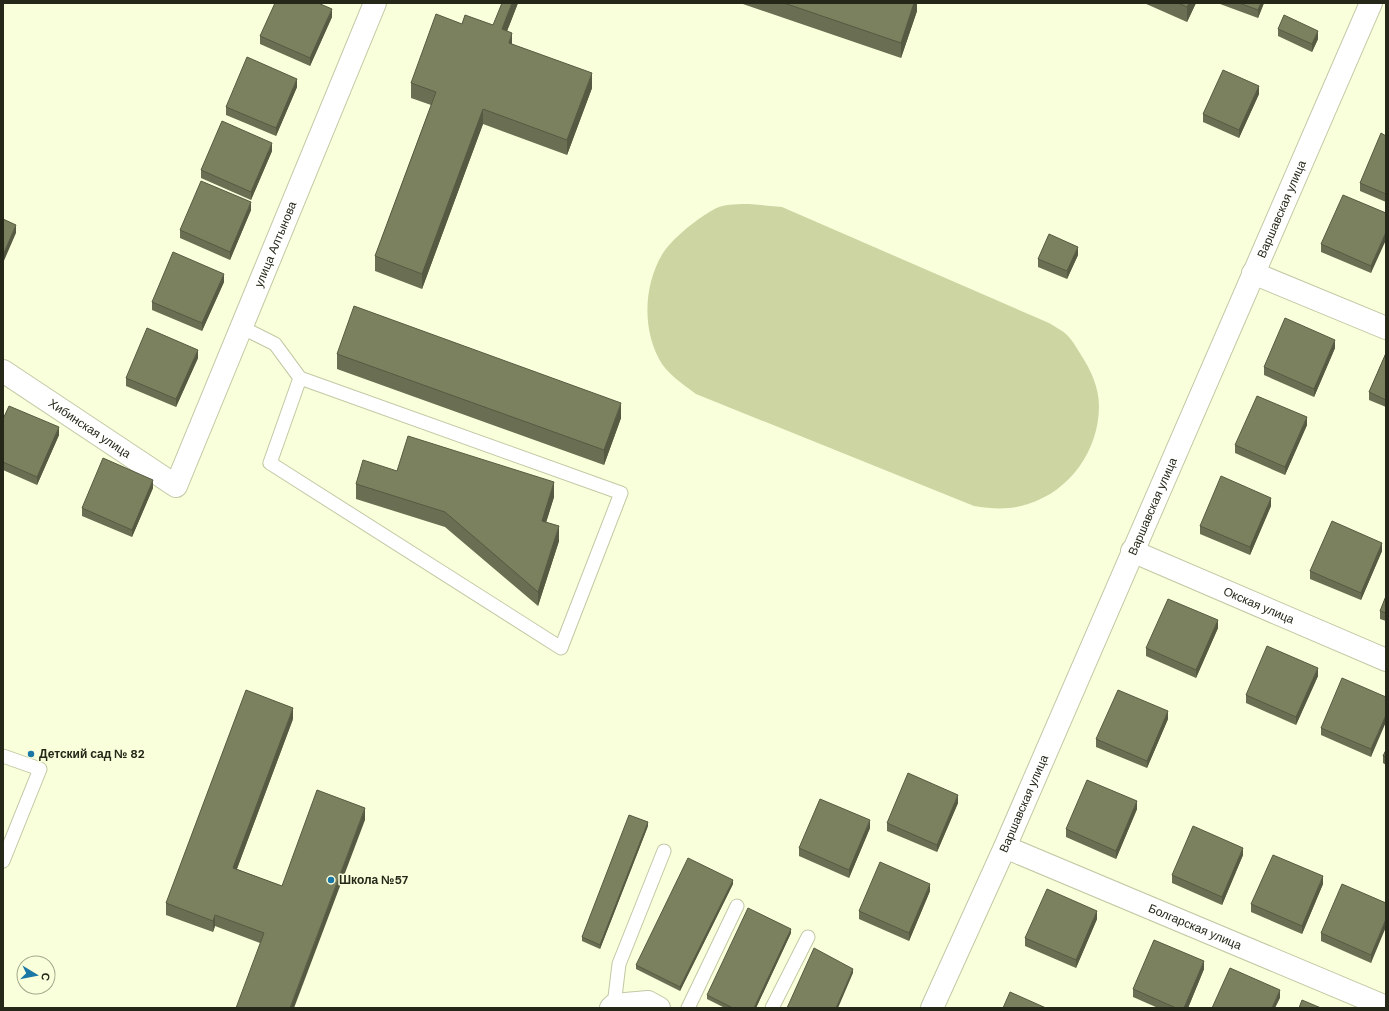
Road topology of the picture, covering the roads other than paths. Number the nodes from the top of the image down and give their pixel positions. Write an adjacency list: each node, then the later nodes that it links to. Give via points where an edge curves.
1 (375, 3): 4 (street, улица Алтынова)
2 (1371, 3): 3 (street, Варшавская улица)
3 (1253, 273): 5 (street); 9 (street, Варшавская улица)
4 (242, 327): 7 (lane, via 275,344); 8 (street, улица Алтынова)
5 (1386, 328)
6 (3, 371): 8 (street, Хибинская улица)
7 (300, 378): 7 (lane, via 270,463 561,648 621,493)
8 (176, 486)
9 (1132, 551): 10 (street, Окская улица); 12 (street, Варшавская улица)
10 (1386, 660)
11 (3, 756): 14 (lane, via 40,768)
12 (1005, 847): 19 (street, Болгарская улица); 22 (street, Варшавская улица)
13 (664, 851): 18 (lane, via 619,964)
14 (3, 861)
15 (737, 906): 20 (lane)
16 (808, 937): 21 (lane)
17 (653, 1005): 18 (street)
18 (613, 1007)
19 (1386, 1007)
20 (688, 1008)
21 (772, 1008)
22 (932, 1008)

